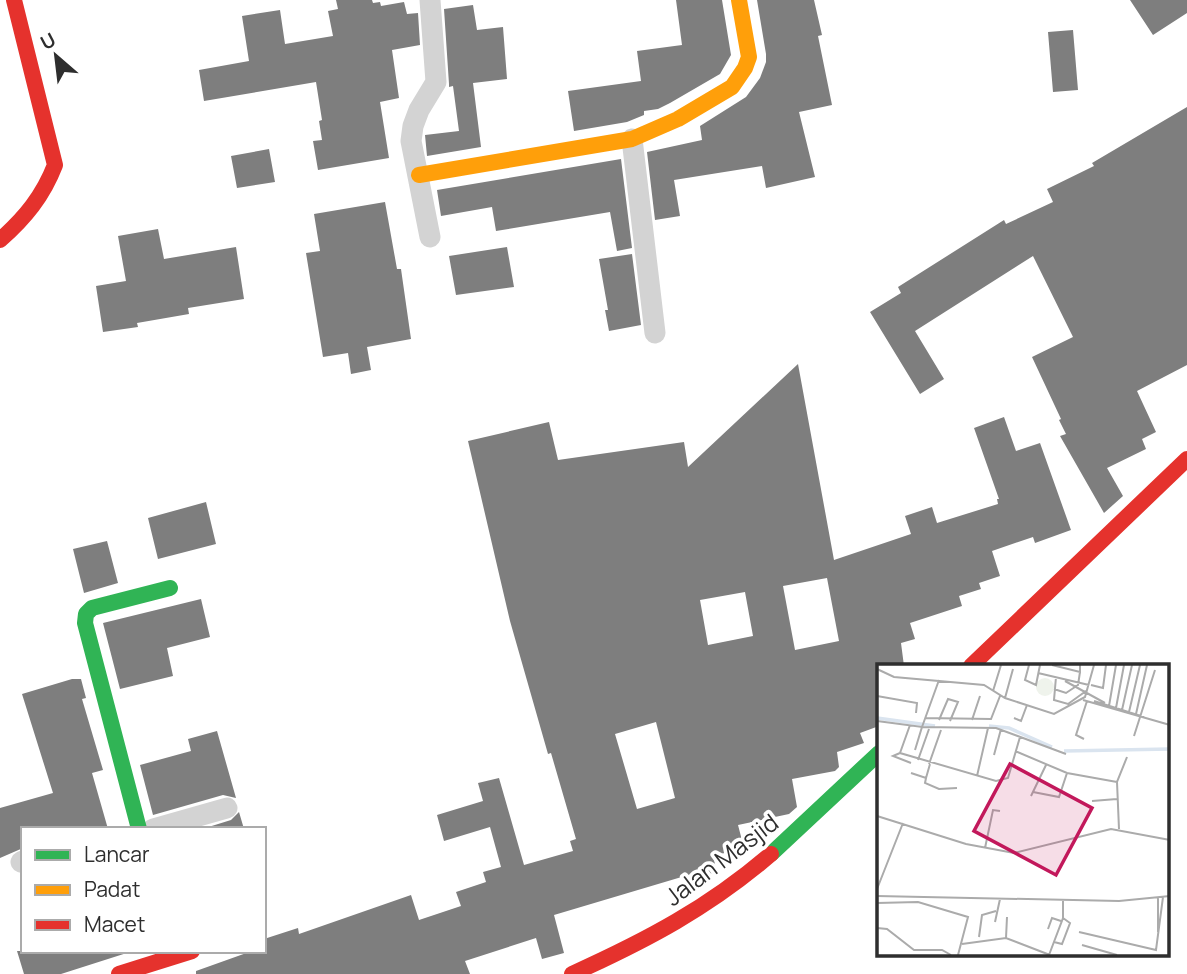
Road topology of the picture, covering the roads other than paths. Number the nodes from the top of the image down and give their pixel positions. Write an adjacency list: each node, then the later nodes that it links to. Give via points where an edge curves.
1 (14, 0): 7 (street, via 55,165 47,188 26,218)
2 (429, 0): 5 (street, via 436,82 413,126 411,141)
3 (739, 0): 4 (street, via 748,57 741,78 722,95)
4 (632, 139): 5 (street); 8 (street)
5 (419, 175): 6 (street)
6 (430, 237)
7 (0, 240)
8 (655, 332)
9 (1187, 459): 11 (street)
10 (170, 588): 14 (street, via 92,608 86,614)
11 (973, 664)
12 (877, 755): 18 (street, Jalan Masjid, via 726,890 690,915)
13 (227, 808): 15 (street)
14 (138, 827)
15 (160, 827)
16 (179, 958): 17 (street)
17 (119, 974)
18 (572, 974)

